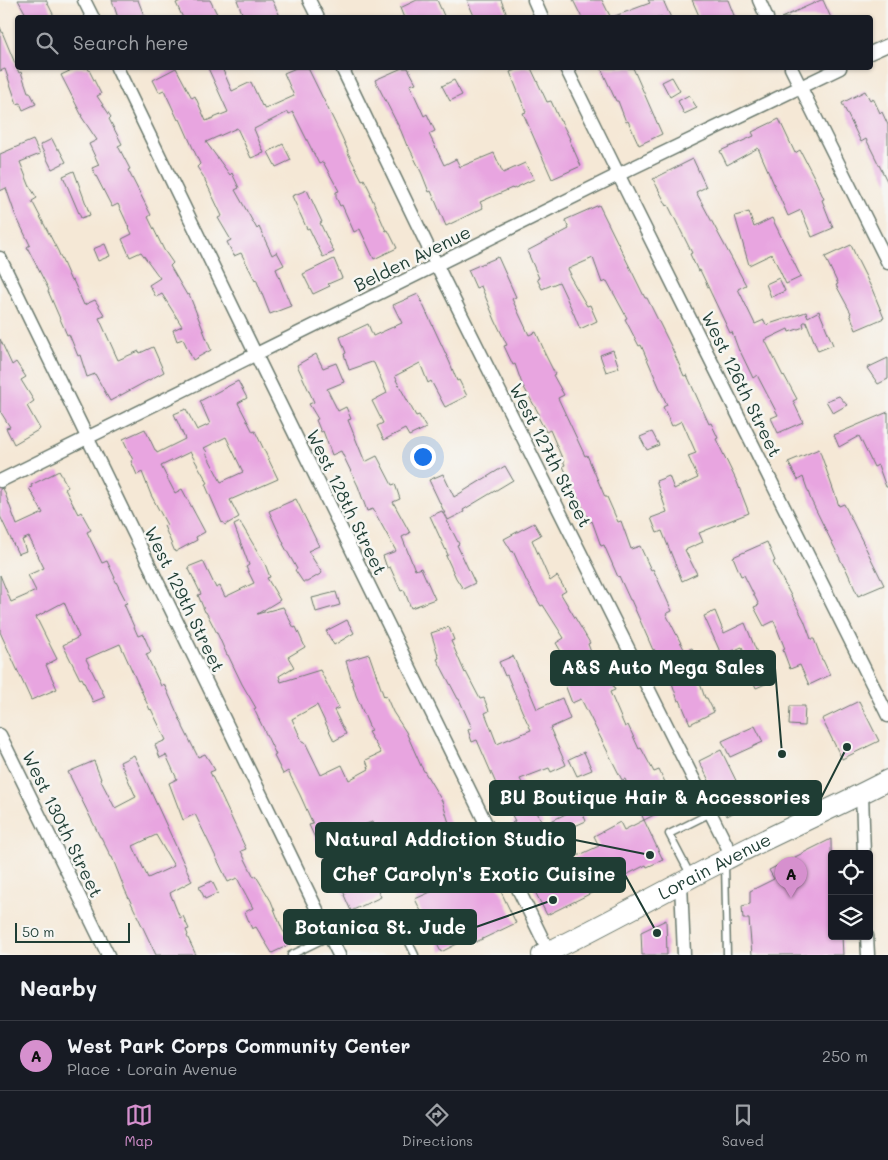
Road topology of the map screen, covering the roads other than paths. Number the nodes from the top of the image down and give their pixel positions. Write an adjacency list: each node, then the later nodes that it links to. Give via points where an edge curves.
1 (84, 0): 5 (street)
2 (309, 0): 6 (street)
3 (534, 0): 7 (street)
4 (759, 0): 8 (street)
5 (92, 15)
6 (316, 15)
7 (541, 15)
8 (766, 15)
9 (888, 45): 10 (street)
10 (873, 52)
11 (118, 70): 21 (street, West 128th Street)
12 (343, 70): 20 (street, West 127th Street)
13 (567, 70): 17 (street, West 126th Street)
14 (792, 70): 16 (street)
15 (836, 70): 16 (street, Belden Avenue)
16 (800, 86): 17 (street, Belden Avenue); 19 (street)
17 (619, 175): 20 (street, Belden Avenue); 24 (street, West 126th Street)
18 (0, 258): 22 (street, West 129th Street)
19 (888, 263)
20 (437, 265): 21 (street, Belden Avenue); 28 (street, West 127th Street)
21 (256, 355): 22 (street, Belden Avenue); 35 (street, West 128th Street)
22 (88, 438): 23 (street, Belden Avenue); 33 (street, West 129th Street)
23 (0, 481)
24 (888, 716)
25 (0, 735): 36 (street, West 130th Street)
26 (888, 780): 27 (main road, Lorain Avenue)
27 (862, 794): 29 (street); 30 (main road, Lorain Avenue)
28 (711, 813): 30 (street, West 127th Street); 31 (lane, via 669,834)
29 (864, 850)
30 (729, 858): 31 (main road, Lorain Avenue); 41 (lane)
31 (686, 880): 35 (main road, Lorain Avenue); 40 (street)
32 (368, 930): 39 (lane, via 396,916)
33 (330, 936): 37 (lane); 38 (street, West 129th Street)
34 (867, 940): 42 (street)
35 (545, 953)
36 (108, 955)
37 (291, 955)
38 (339, 955)
39 (415, 955)
40 (684, 955)
41 (727, 955)
42 (868, 955)

